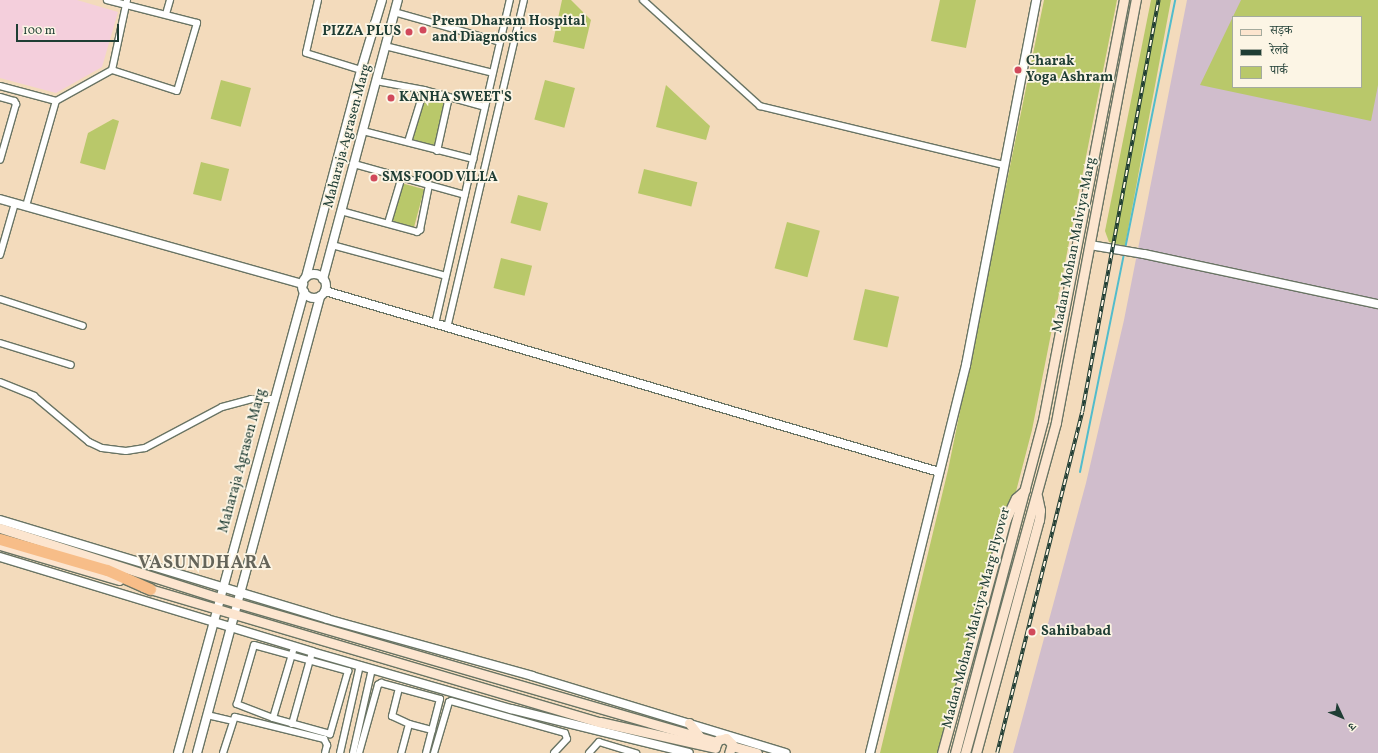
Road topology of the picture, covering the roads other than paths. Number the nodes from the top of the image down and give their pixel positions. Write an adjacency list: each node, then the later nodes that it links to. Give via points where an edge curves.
1 (107, 0): 12 (street)
2 (170, 0): 14 (street)
3 (318, 0): 18 (street, via 306,53)
4 (382, 0): 18 (street, Maharaja Agrasen Marg)
5 (398, 0): 13 (street, Maharaja Agrasen Marg)
6 (510, 0): 15 (street)
7 (524, 0): 54 (street)
8 (643, 0): 34 (street, via 760,106)
9 (1036, 0): 34 (street)
10 (1124, 0): 60 (main road, Madan Mohan Malviya Marg, via 1046,405)
11 (1136, 0): 44 (main road, Madan Mohan Malviya Marg)
12 (127, 2): 14 (street); 17 (street)
13 (394, 12): 15 (street); 16 (street, Maharaja Agrasen Marg)
14 (166, 14): 17 (street, via 197,23 177,91)
15 (500, 42): 19 (street)
16 (385, 46): 19 (street); 20 (street, Maharaja Agrasen Marg)
17 (112, 70): 25 (street)
18 (361, 70): 48 (street, Maharaja Agrasen Marg)
19 (493, 73): 26 (street)
20 (376, 81): 22 (street); 27 (street, Maharaja Agrasen Marg)
21 (0, 86): 25 (street)
22 (424, 90): 24 (street); 29 (street)
23 (0, 97): 28 (street, via 16,102)
24 (449, 97): 26 (street); 30 (street)
25 (56, 101): 40 (street)
26 (485, 107): 31 (street)
27 (363, 131): 29 (street); 33 (street, Maharaja Agrasen Marg)
28 (3, 134): 32 (street)
29 (408, 142): 30 (street)
30 (437, 150): 31 (street)
31 (473, 159): 37 (street)
32 (0, 160)
33 (354, 164): 35 (street); 41 (street, Maharaja Agrasen Marg)
34 (1004, 165): 59 (street, via 966,365)
35 (402, 176): 36 (street); 42 (street)
36 (429, 185): 37 (street); 42 (street, via 419,231)
37 (465, 195): 46 (street)
38 (0, 199): 39 (street)
39 (16, 203): 40 (street); 45 (street)
40 (26, 206): 48 (street)
41 (341, 211): 42 (street); 43 (street, Maharaja Agrasen Marg)
42 (388, 223)
43 (332, 245): 46 (street); 47 (street, Maharaja Agrasen Marg)
44 (1090, 245): 51 (street); 61 (main road, Madan Mohan Malviya Marg, via 1056,422)
45 (0, 255)
46 (446, 276): 52 (street)
47 (323, 279): 48 (street, via 314,275); 49 (street)
48 (304, 285): 49 (street, via 313,298); 58 (street, Maharaja Agrasen Marg)
49 (323, 294): 52 (street); 69 (street)
50 (0, 299): 53 (street)
51 (1378, 304)
52 (435, 324): 54 (street)
53 (83, 326)
54 (447, 328): 59 (street)
55 (0, 343): 56 (street)
56 (71, 364)
57 (0, 382): 58 (street, via 34,396 89,442 102,448 126,451 145,448 222,407 251,399)
58 (273, 399): 67 (street, Maharaja Agrasen Marg)
59 (939, 472): 111 (street)
60 (1025, 490): 112 (main road, via 1016,498 1006,519); 113 (main road, Madan Mohan Malviya Marg Flyover)
61 (1037, 495): 114 (main road, Madan Mohan Malviya Marg Flyover); 115 (main road, via 1040,503 1039,520)
62 (0, 520): 67 (street)
63 (0, 528): 70 (main road)
64 (0, 539): 68 (highway, via 107,570)
65 (0, 545): 68 (main road)
66 (0, 557): 74 (street)
67 (223, 587): 69 (street); 70 (street, Maharaja Agrasen Marg)
68 (150, 589): 72 (main road)
69 (239, 592): 71 (street); 88 (street)
70 (220, 598): 71 (main road); 72 (street, Maharaja Agrasen Marg)
71 (236, 603): 73 (street); 92 (main road)
72 (217, 608): 73 (main road); 74 (street, Maharaja Agrasen Marg)
73 (234, 613): 75 (street); 93 (main road, via 600,722)
74 (214, 621): 75 (street); 95 (street, Maharaja Agrasen Marg)
75 (230, 628): 76 (street); 84 (street)
76 (293, 650): 77 (street); 85 (street); 85 (street, via 254,645 241,689 237,704)
77 (311, 656): 78 (street); 89 (street); 89 (street, via 348,671 330,734)
78 (360, 665): 79 (street); 99 (street)
79 (372, 669): 81 (street); 100 (street)
80 (399, 688): 82 (street); 90 (street, via 392,716); 101 (street, via 381,683 378,685)
81 (439, 688): 82 (street); 83 (street)
82 (436, 698): 91 (street, via 440,700)
83 (511, 708): 86 (street); 108 (street)
84 (206, 715): 87 (street); 96 (street)
85 (273, 718): 89 (street)
86 (509, 718): 104 (street, via 450,701); 105 (street, via 565,733 567,739)
87 (232, 721): 97 (street); 98 (street, via 235,717 324,739 327,745)
88 (689, 723): 92 (main road); 110 (street)
89 (292, 724)
90 (410, 724): 91 (street); 102 (street)
91 (432, 730): 103 (street)
92 (700, 737): 93 (main road)
93 (716, 749): 94 (main road, via 726,738)
94 (730, 751): 109 (main road)
95 (178, 753)
96 (197, 753)
97 (223, 753)
98 (325, 753)
99 (340, 753)
100 (353, 753)
101 (360, 753)
102 (401, 753)
103 (426, 753)
104 (434, 753)
105 (554, 753)
106 (589, 753): 107 (street, via 599,742)
107 (636, 753)
108 (689, 753)
109 (757, 753)
110 (786, 753)
111 (870, 753)
112 (942, 753)
113 (955, 753)
114 (965, 753)
115 (976, 753)

